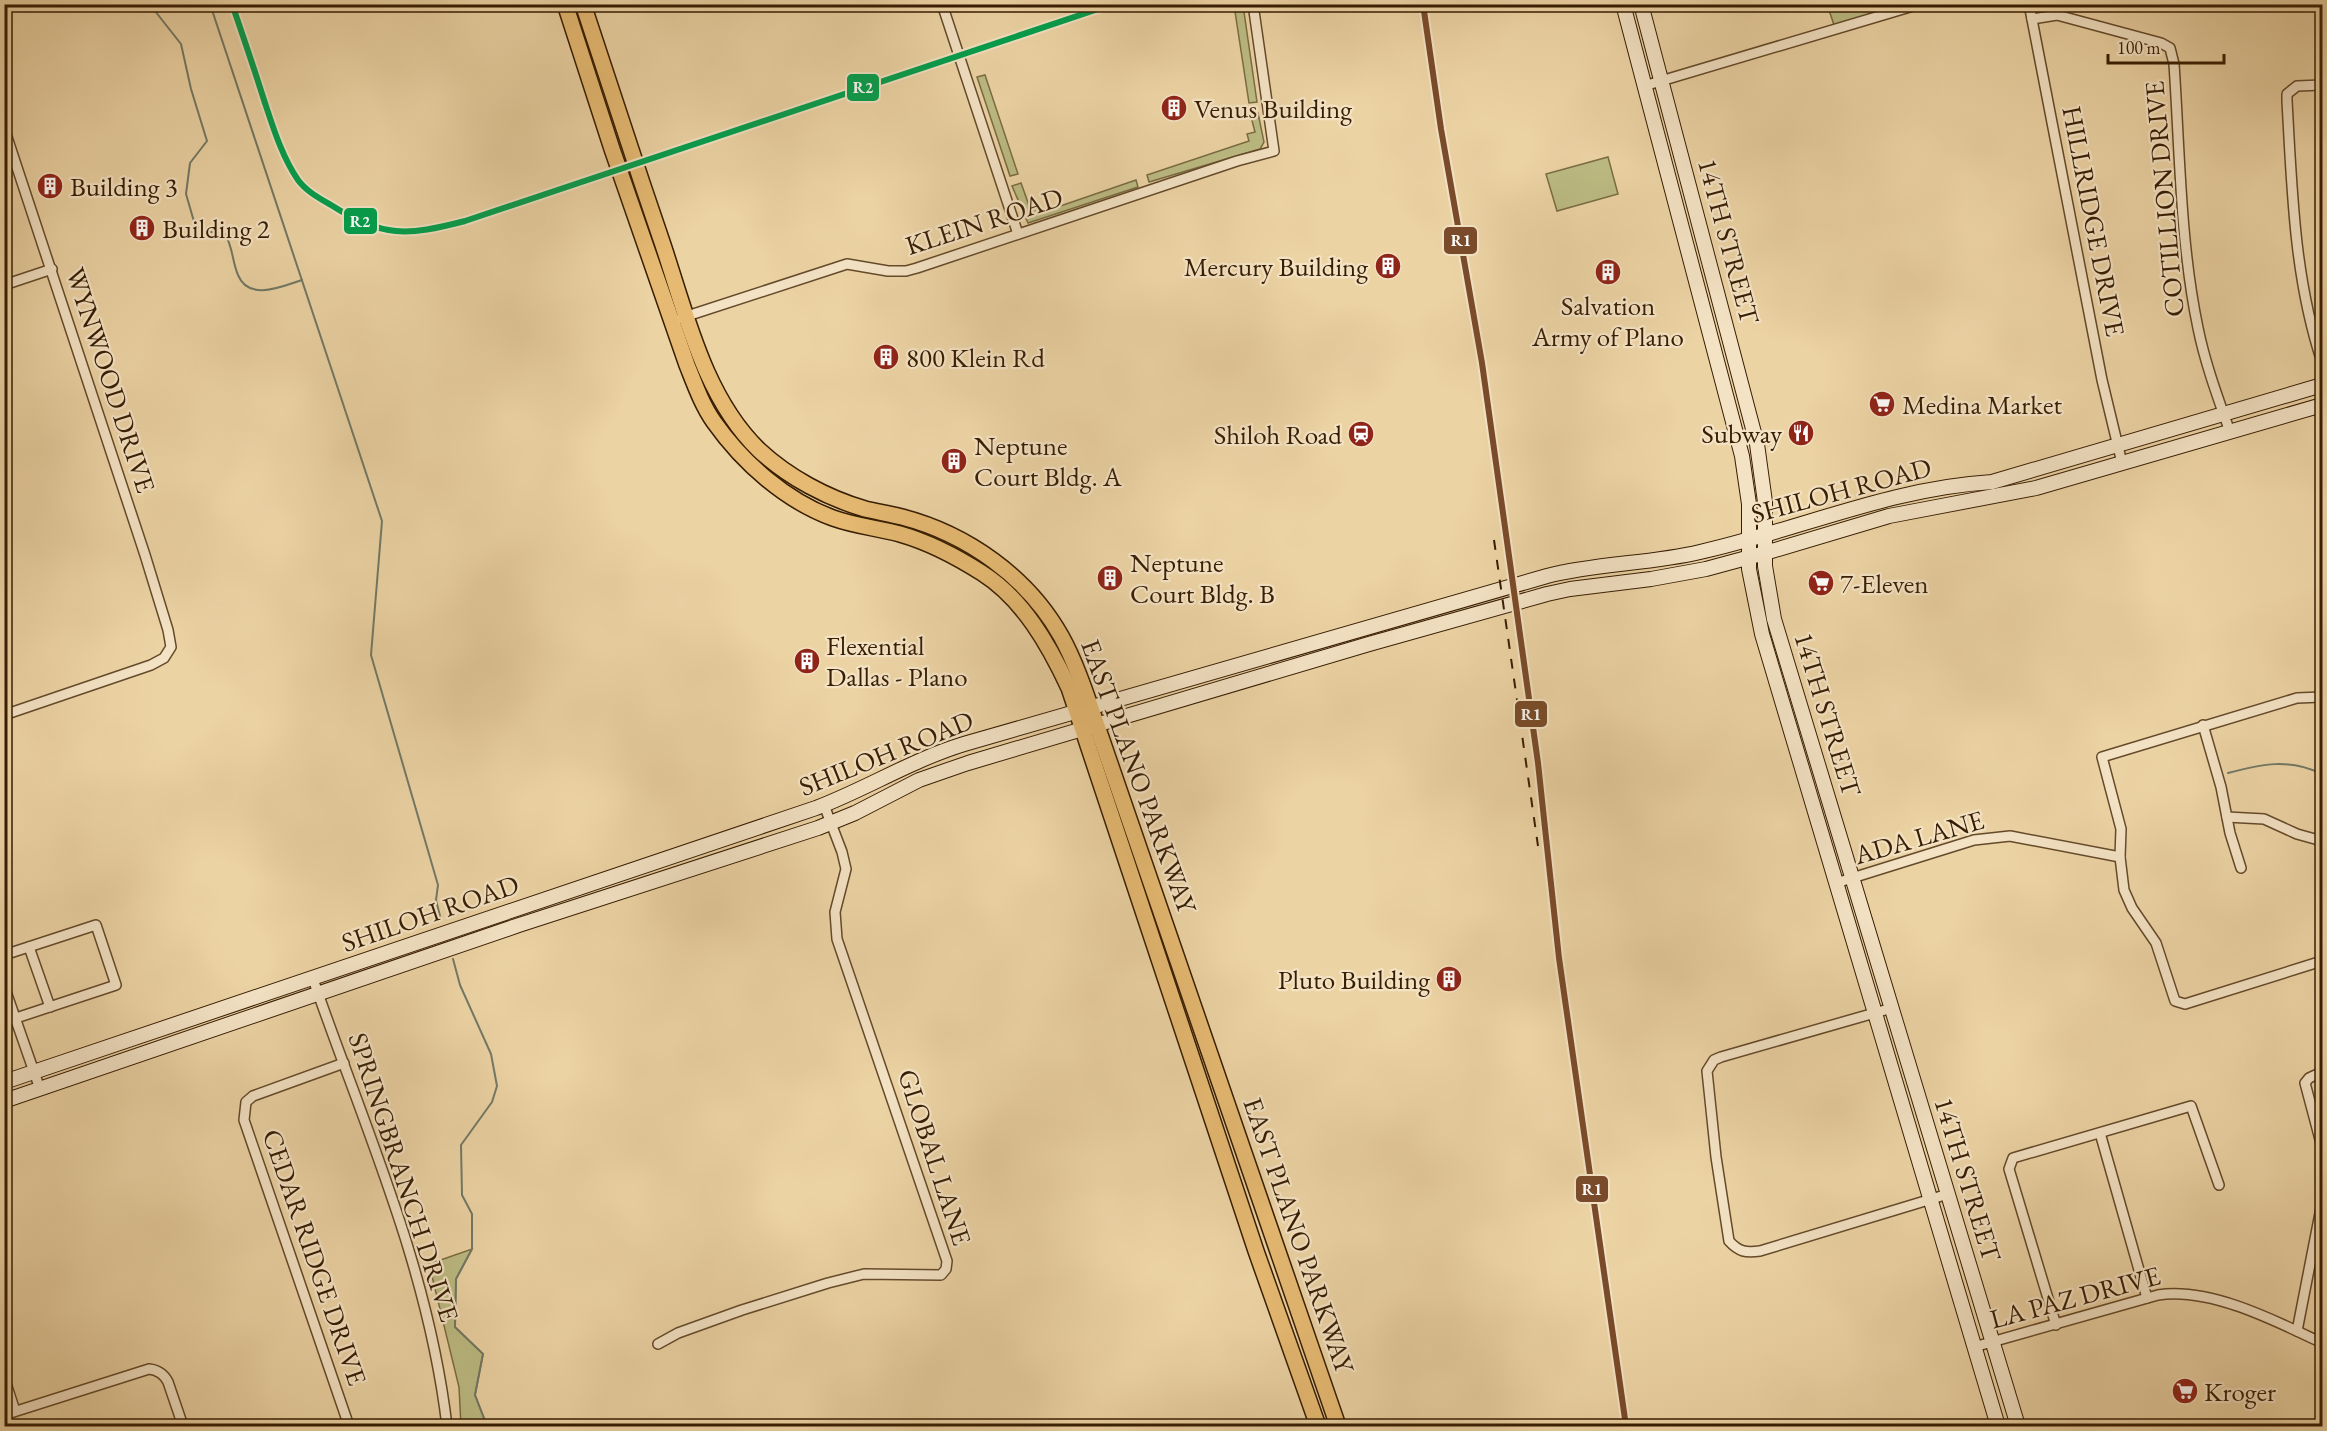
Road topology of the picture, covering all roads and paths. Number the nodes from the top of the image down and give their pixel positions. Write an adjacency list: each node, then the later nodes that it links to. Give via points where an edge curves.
1 (565, 4): 11 (main road, EAST PLANO PARKWAY)
2 (582, 4): 10 (main road, EAST PLANO PARKWAY)
3 (942, 4): 18 (street)
4 (1253, 4): 18 (street, KLEIN ROAD, via 1274,151)
5 (1623, 4): 14 (main road, 14TH STREET)
6 (1641, 4): 12 (main road, 14TH STREET)
7 (1920, 4): 12 (street)
8 (2029, 4): 9 (street, HILLRIDGE DRIVE)
9 (2032, 19): 29 (street, COTILLION DRIVE, via 2056,15 2170,48 2184,232 2198,327); 31 (street, HILLRIDGE DRIVE, via 2099,369)
10 (596, 44): 11 (main road); 16 (main road, EAST PLANO PARKWAY)
11 (580, 49): 17 (main road, EAST PLANO PARKWAY)
12 (1661, 81): 14 (street); 19 (main road, 14TH STREET)
13 (2322, 85): 24 (street, via 2297,86 2287,94 2300,269)
14 (1644, 86): 20 (main road, 14TH STREET)
15 (4, 128): 21 (street, WYNWOOD DRIVE)
16 (627, 139): 17 (main road); 23 (main road, EAST PLANO PARKWAY)
17 (611, 144): 23 (main road, EAST PLANO PARKWAY)
18 (1018, 234): 23 (street, KLEIN ROAD, via 906,271 847,264)
19 (1703, 236): 20 (main road); 25 (main road, 14TH STREET)
20 (1686, 241): 26 (main road, 14TH STREET)
21 (52, 269): 22 (street); 49 (street, WYNWOOD DRIVE, via 171,647 164,658 151,665)
22 (4, 285)
23 (680, 319): 32 (main road, EAST PLANO PARKWAY, via 725,409); 34 (main road, EAST PLANO PARKWAY, via 699,396 713,422)
24 (2322, 362)
25 (1736, 365): 26 (main road); 37 (main road, 14TH STREET, via 1760,462)
26 (1720, 370): 38 (main road, 14TH STREET, via 1742,456)
27 (2322, 384): 29 (main road, SHILOH ROAD)
28 (2322, 405): 30 (main road, SHILOH ROAD)
29 (2223, 414): 30 (street); 31 (main road, SHILOH ROAD)
30 (2230, 432): 33 (main road, SHILOH ROAD)
31 (2118, 446): 33 (street, HILLRIDGE DRIVE); 35 (main road, SHILOH ROAD, via 1992,482)
32 (775, 463): 34 (main road); 41 (main road, EAST PLANO PARKWAY, via 832,497 936,528)
33 (2122, 463): 36 (main road, SHILOH ROAD, via 2036,488)
34 (764, 476): 43 (main road, EAST PLANO PARKWAY, via 807,507 930,545)
35 (1886, 499): 36 (main road); 37 (main road, SHILOH ROAD)
36 (1888, 516): 39 (main road, SHILOH ROAD)
37 (1766, 534): 38 (main road, SHILOH ROAD); 39 (main road, 14TH STREET)
38 (1750, 539): 40 (main road, 14TH STREET); 42 (main road, SHILOH ROAD, via 1673,558)
39 (1766, 553): 40 (main road, SHILOH ROAD); 52 (main road, 14TH STREET, via 1772,608)
40 (1749, 558): 44 (main road, SHILOH ROAD, via 1675,575); 53 (main road, 14TH STREET, via 1756,611)
41 (994, 561): 43 (main road); 48 (main road, EAST PLANO PARKWAY, via 1023,586 1054,625 1068,649)
42 (1583, 568): 44 (main road); 45 (main road, SHILOH ROAD)
43 (984, 574): 48 (main road, EAST PLANO PARKWAY, via 1014,601 1039,632)
44 (1586, 586): 46 (main road, SHILOH ROAD)
45 (1235, 664): 46 (main road); 48 (main road, SHILOH ROAD)
46 (1240, 681): 51 (main road, SHILOH ROAD)
47 (2322, 697): 50 (street, via 2297,698)
48 (1083, 710): 51 (main road, EAST PLANO PARKWAY); 54 (main road, SHILOH ROAD, via 945,750)
49 (4, 715)
50 (2203, 725): 55 (street); 59 (street, via 2102,757 2121,829)
51 (1089, 726): 56 (main road, SHILOH ROAD, via 919,780); 64 (main road, EAST PLANO PARKWAY); 65 (main road, EAST PLANO PARKWAY)
52 (1811, 740): 53 (main road); 62 (main road, 14TH STREET)
53 (1794, 744): 63 (main road, 14TH STREET)
54 (824, 805): 56 (street, GLOBAL LANE); 58 (main road, SHILOH ROAD)
55 (2227, 817): 57 (street, via 2264,819); 61 (street)
56 (831, 822): 60 (main road, SHILOH ROAD); 102 (street, GLOBAL LANE, via 846,869 835,912 837,939 947,1261 946,1269 941,1275 864,1274 828,1283 742,1310)
57 (2322, 841)
58 (703, 845): 60 (main road); 66 (main road, SHILOH ROAD)
59 (2120, 857): 62 (street, ADA LANE, via 2010,836 1974,840); 70 (street, via 2124,890 2156,943 2175,1001 2185,1004)
60 (709, 864): 67 (main road, SHILOH ROAD)
61 (2241, 868)
62 (1853, 878): 63 (street, ADA LANE); 76 (main road, 14TH STREET)
63 (1836, 883): 78 (main road, 14TH STREET)
64 (1156, 896): 65 (main road); 74 (main road, EAST PLANO PARKWAY)
65 (1140, 901): 77 (main road, EAST PLANO PARKWAY)
66 (513, 910): 67 (main road); 71 (main road, SHILOH ROAD)
67 (519, 926): 73 (main road, SHILOH ROAD)
68 (29, 947): 69 (street); 75 (street); 75 (street, via 96,926 116,985)
69 (4, 955)
70 (2322, 962)
71 (314, 979): 73 (street, SPRINGBRANCH DRIVE); 81 (main road, SHILOH ROAD)
72 (4, 986): 79 (street)
73 (319, 995): 82 (main road, SHILOH ROAD); 83 (street, SPRINGBRANCH DRIVE)
74 (1193, 1004): 77 (main road); 96 (main road, EAST PLANO PARKWAY)
75 (50, 1007): 79 (street)
76 (1892, 1008): 78 (street); 92 (main road, 14TH STREET)
77 (1176, 1010): 97 (main road, EAST PLANO PARKWAY)
78 (1875, 1013): 93 (main road, 14TH STREET); 93 (street, via 1721,1057 1708,1066 1729,1241 1736,1249 1748,1253 1760,1251)
79 (16, 1018): 80 (street); 84 (street)
80 (4, 1022)
81 (155, 1032): 82 (main road); 84 (main road, SHILOH ROAD)
82 (161, 1048): 87 (main road, SHILOH ROAD)
83 (344, 1063): 111 (street, CEDAR RIDGE DRIVE, via 253,1096 246,1102 244,1120); 112 (street, SPRINGBRANCH DRIVE, via 415,1267 441,1374)
84 (34, 1072): 86 (main road, SHILOH ROAD); 87 (street)
85 (2322, 1072): 90 (street, via 2306,1082)
86 (4, 1082)
87 (40, 1089): 88 (main road, SHILOH ROAD)
88 (4, 1101)
89 (2100, 1133): 91 (street, via 2191,1106); 98 (street); 99 (street, via 2013,1158 2009,1164)
90 (2322, 1147)
91 (2219, 1185)
92 (1948, 1194): 93 (street); 103 (main road, 14TH STREET)
93 (1931, 1200): 104 (main road, 14TH STREET)
94 (2322, 1203): 95 (street)
95 (2321, 1219): 100 (street)
96 (1275, 1244): 97 (main road); 106 (main road, EAST PLANO PARKWAY)
97 (1256, 1251): 107 (main road, EAST PLANO PARKWAY)
98 (2147, 1298): 99 (street, LA PAZ DRIVE); 100 (street, LA PAZ DRIVE, via 2175,1292 2211,1299)
99 (2056, 1325): 103 (street, LA PAZ DRIVE)
100 (2297, 1331): 101 (street, LA PAZ DRIVE)
101 (2322, 1343)
102 (658, 1344)
103 (1993, 1344): 104 (street, LA PAZ DRIVE); 116 (main road, 14TH STREET)
104 (1974, 1347): 115 (main road, 14TH STREET)
105 (4, 1377): 108 (street)
106 (1321, 1378): 107 (main road); 114 (main road, EAST PLANO PARKWAY)
107 (1303, 1384): 113 (main road, EAST PLANO PARKWAY)
108 (15, 1411): 109 (street); 110 (street, via 149,1369 165,1377)
109 (4, 1415)
110 (183, 1426)
111 (349, 1426)
112 (447, 1426)
113 (1318, 1426)
114 (1338, 1426)
115 (1998, 1426)
116 (2018, 1426)

